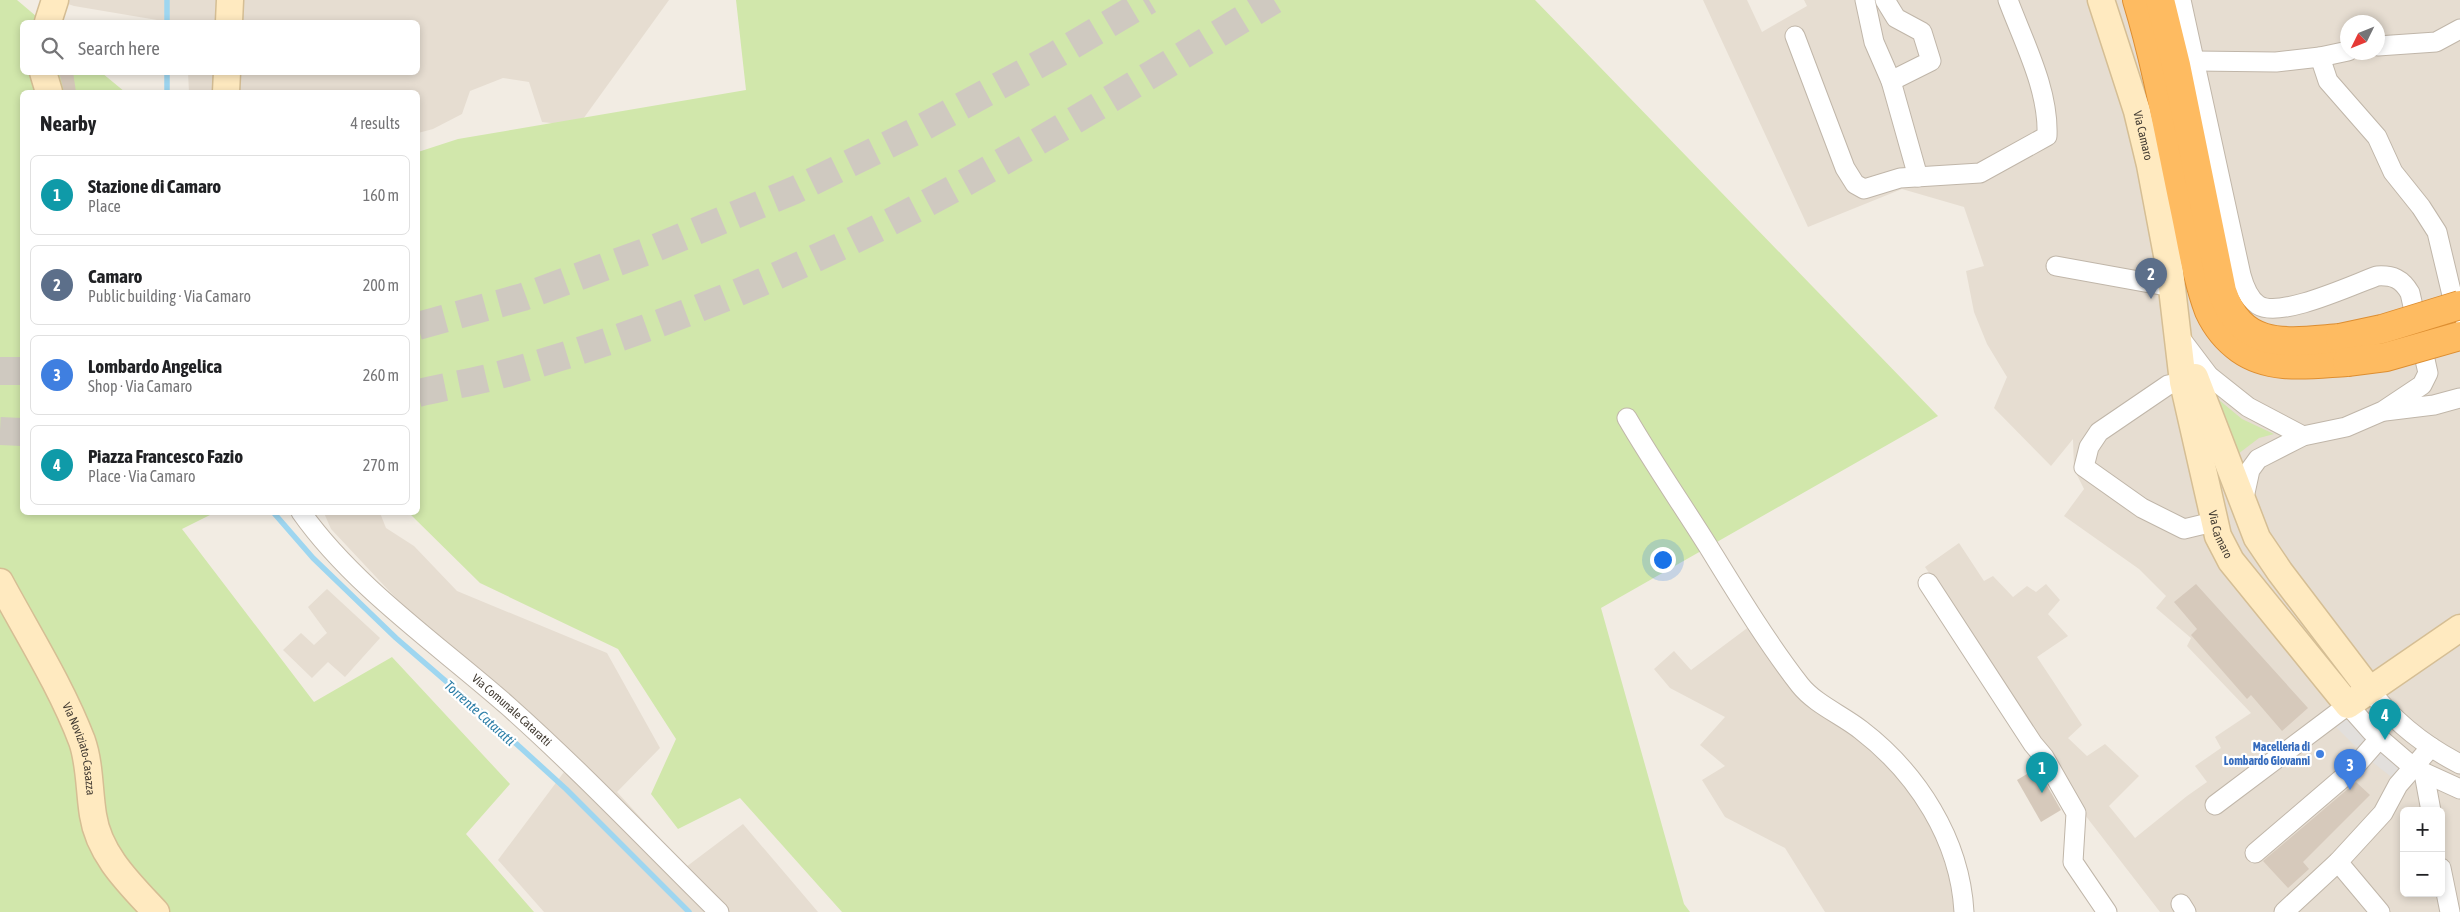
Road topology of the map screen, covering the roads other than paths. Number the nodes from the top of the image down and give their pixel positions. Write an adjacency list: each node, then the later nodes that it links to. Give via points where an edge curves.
1 (55, 0): 10 (street)
2 (230, 0): 11 (street)
3 (1865, 0): 20 (street, via 1874,42)
4 (1884, 0): 20 (street, via 1896,18 1922,32 1931,61)
5 (2008, 0): 23 (street, via 2039,84 2048,120 2047,136 1980,173)
6 (2101, 0): 25 (street, Via Camaro, via 2137,111)
7 (2137, 0): 29 (highway, via 2155,68 2201,285 2214,322 2236,346 2263,360 2293,365)
8 (2160, 0): 29 (highway, via 2222,291 2229,309 2246,328 2268,339)
9 (2182, 0): 17 (street)
10 (49, 20)
11 (229, 20)
12 (2458, 34): 14 (street, via 2436,42)
13 (1795, 36): 23 (street, via 1854,184 1864,189 1900,178)
14 (2385, 46)
15 (2340, 53): 16 (street)
16 (2320, 57): 17 (street, via 2276,62); 27 (street, via 2328,81 2378,137 2393,172 2436,232)
17 (2196, 61): 32 (street, via 2241,275 2252,299 2263,308 2283,309 2377,276 2392,276 2407,288 2428,373 2422,385)
18 (44, 75): 21 (street)
19 (227, 75): 22 (street)
20 (1891, 81): 23 (street)
21 (48, 90)
22 (226, 90)
23 (1918, 177)
24 (2056, 266): 25 (street)
25 (2172, 287): 30 (street, Via Camaro, via 2178,335)
26 (2460, 305): 29 (highway, bridge, via 2382,329)
27 (2460, 317)
28 (2460, 336): 29 (highway, bridge, via 2386,358)
29 (2343, 350)
30 (2196, 379): 34 (street); 35 (street, Via Camaro); 36 (street, Via Camaro); 39 (street, via 2168,385 2099,432 2089,447 2084,467 2142,508 2184,529)
31 (2460, 398): 32 (street, via 2434,406)
32 (2383, 411): 34 (street, via 2346,427)
33 (1627, 418): 57 (street, via 1748,611 1802,687 1892,756 1923,794 1944,833 1959,878)
34 (2303, 436): 37 (street, via 2273,450 2254,464)
35 (2233, 479): 36 (street); 37 (street, Via Camaro)
36 (2205, 488): 39 (street, Via Camaro)
37 (2243, 506): 43 (street, Via Camaro, via 2256,538 2270,560)
38 (303, 515): 56 (street, Via Comunale Cataratti, via 356,573 508,706)
39 (2213, 522): 44 (street, Via Camaro, via 2231,561)
40 (0, 582): 55 (street, Via Noviziato-Casazza, via 82,742 93,816 101,844 117,868)
41 (1928, 582): 58 (street, via 2044,757 2076,813 2073,862)
42 (2460, 628): 43 (street)
43 (2373, 682): 44 (street); 46 (street, via 2386,712)
44 (2344, 701): 45 (street); 50 (street, via 2325,721)
45 (2379, 739): 48 (street); 52 (street, via 2352,770)
46 (2431, 747): 47 (street); 48 (street)
47 (2460, 764)
48 (2419, 771): 49 (street); 51 (street); 53 (street, via 2398,785 2383,813)
49 (2460, 789)
50 (2215, 805)
51 (2430, 807)
52 (2256, 853)
53 (2338, 862): 59 (street); 60 (street)
54 (2445, 888): 61 (street)
55 (156, 912)
56 (719, 912)
57 (1964, 912)
58 (2107, 912)
59 (2284, 912)
60 (2380, 912)
61 (2450, 912)

